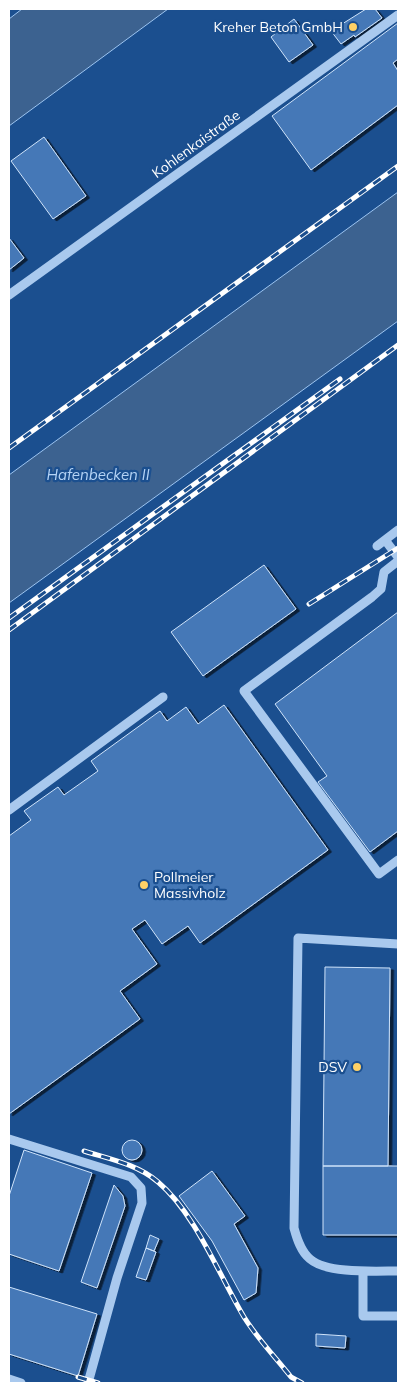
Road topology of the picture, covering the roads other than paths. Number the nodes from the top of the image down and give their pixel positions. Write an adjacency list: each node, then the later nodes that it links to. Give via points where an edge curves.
1 (398, 15): 2 (street, Kohlenkaistraße)
2 (9, 295)
3 (398, 530): 4 (street)
4 (385, 540): 5 (street); 6 (street)
5 (377, 546)
6 (398, 557)
7 (398, 561): 10 (street, via 384,572 381,589 244,691 379,874)
8 (163, 697): 9 (street)
9 (9, 810)
10 (398, 860)
11 (398, 944): 13 (street, via 298,938 294,1228 300,1247 310,1260 342,1271)
12 (9, 1140): 18 (street, via 130,1177 141,1188 142,1203)
13 (363, 1271): 14 (street); 15 (street, via 363,1316)
14 (398, 1271)
15 (398, 1316)
16 (9, 1379): 17 (street)
17 (19, 1383)
18 (88, 1383)

